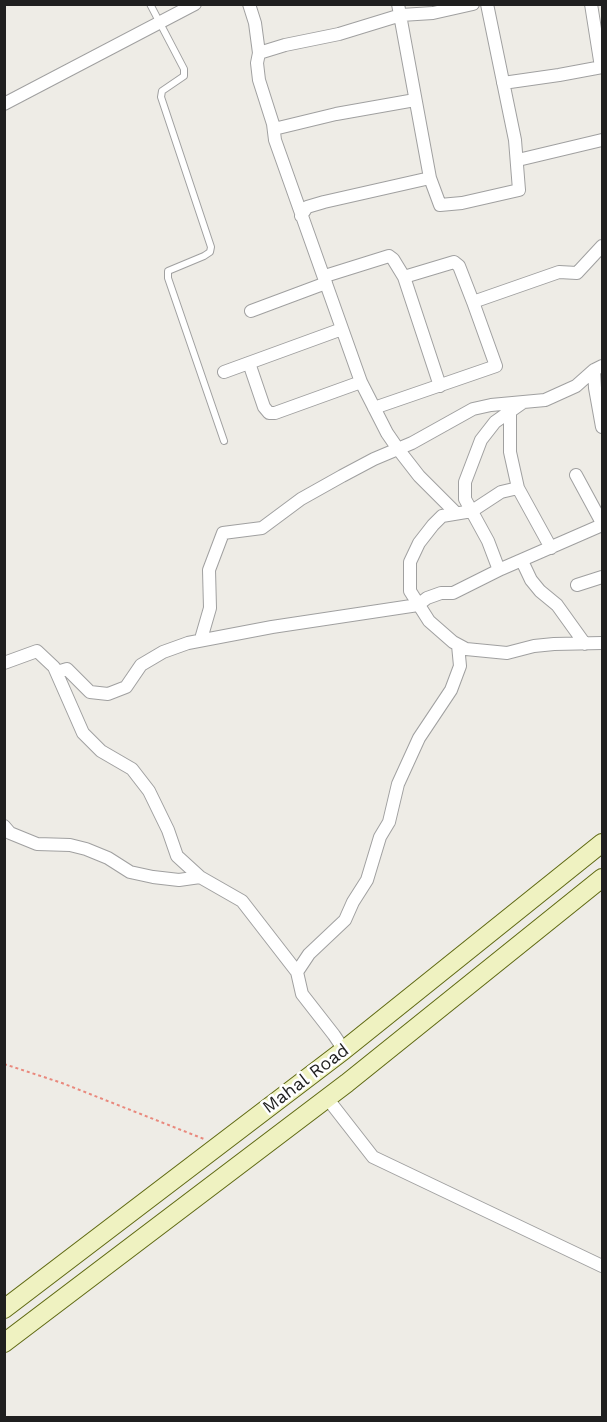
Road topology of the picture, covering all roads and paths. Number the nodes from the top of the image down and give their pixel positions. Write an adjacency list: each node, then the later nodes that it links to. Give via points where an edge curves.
1 (150, 4): 8 (lane)
2 (195, 4): 8 (street)
3 (249, 4): 9 (street)
4 (472, 4): 7 (street, via 433,13)
5 (487, 4): 11 (street)
6 (591, 4): 10 (street)
7 (400, 10): 9 (street, via 339,34); 12 (street)
8 (160, 23): 13 (street); 34 (lane, via 184,69 184,76 162,91 162,102 211,247 204,256 173,267 168,278)
9 (259, 52): 14 (street, via 259,80)
10 (602, 67): 11 (street)
11 (503, 82): 16 (street)
12 (415, 100): 14 (street); 17 (street)
13 (4, 104)
14 (274, 129): 18 (street)
15 (603, 140): 16 (street)
16 (518, 160): 17 (street, via 519,190 462,203 440,205)
17 (430, 178): 18 (street, via 307,207)
18 (301, 216): 21 (street)
19 (603, 246): 22 (street, via 577,273 559,272)
20 (404, 277): 21 (street, via 388,256); 22 (street, via 454,262); 29 (street)
21 (326, 280): 23 (street); 24 (street)
22 (473, 302): 29 (street, via 496,366)
23 (251, 311)
24 (342, 329): 25 (street); 28 (street)
25 (249, 363): 27 (street); 28 (street, via 269,413)
26 (598, 368): 30 (street, via 576,386 544,400); 33 (street, via 595,388)
27 (224, 372)
28 (361, 382): 31 (street)
29 (440, 386): 31 (street)
30 (523, 402): 32 (street); 35 (street, via 474,409)
31 (374, 408): 35 (street)
32 (510, 412): 37 (street, via 510,452); 38 (street, via 495,422 481,440 470,465 465,499)
33 (603, 427)
34 (224, 441)
35 (398, 449): 39 (street); 47 (street, via 301,500 262,528 223,533 209,570 210,608)
36 (576, 475): 40 (street)
37 (518, 488): 38 (street, via 501,492); 41 (street)
38 (472, 511): 39 (street); 43 (street)
39 (456, 513): 46 (street, via 442,516 433,525 410,562 410,591)
40 (603, 524): 41 (street)
41 (551, 548): 42 (street)
42 (522, 561): 43 (street); 49 (street, via 531,580 557,606)
43 (499, 570): 46 (street)
44 (603, 577): 45 (street)
45 (577, 585)
46 (418, 605): 47 (street); 50 (street, via 429,621)
47 (201, 639): 52 (street, via 163,652 141,665 126,687 108,694 90,692 67,669)
48 (603, 643): 49 (street)
49 (585, 644): 50 (street, via 544,645 507,653)
50 (458, 645): 57 (street, via 460,666 451,690 419,738 398,784 389,822 380,837 367,880 345,920 309,954)
51 (4, 663): 52 (street, via 37,651)
52 (57, 672): 55 (street, via 83,734 101,751 132,769 149,791 177,856)
53 (4, 826): 55 (street, via 10,833 37,843 86,849 130,872 179,880)
54 (603, 843): 58 (main road, Mahal Road)
55 (200, 877): 57 (street, via 242,901)
56 (603, 878): 60 (main road, Mahal Road)
57 (297, 972): 58 (street, via 302,994)
58 (344, 1050): 61 (main road, Mahal Road)
59 (4, 1064): 61 (path)
60 (327, 1098): 62 (street, via 373,1157); 64 (main road, Mahal Road)
61 (219, 1145): 63 (main road, Mahal Road)
62 (603, 1266)
63 (4, 1309)
64 (4, 1343)

